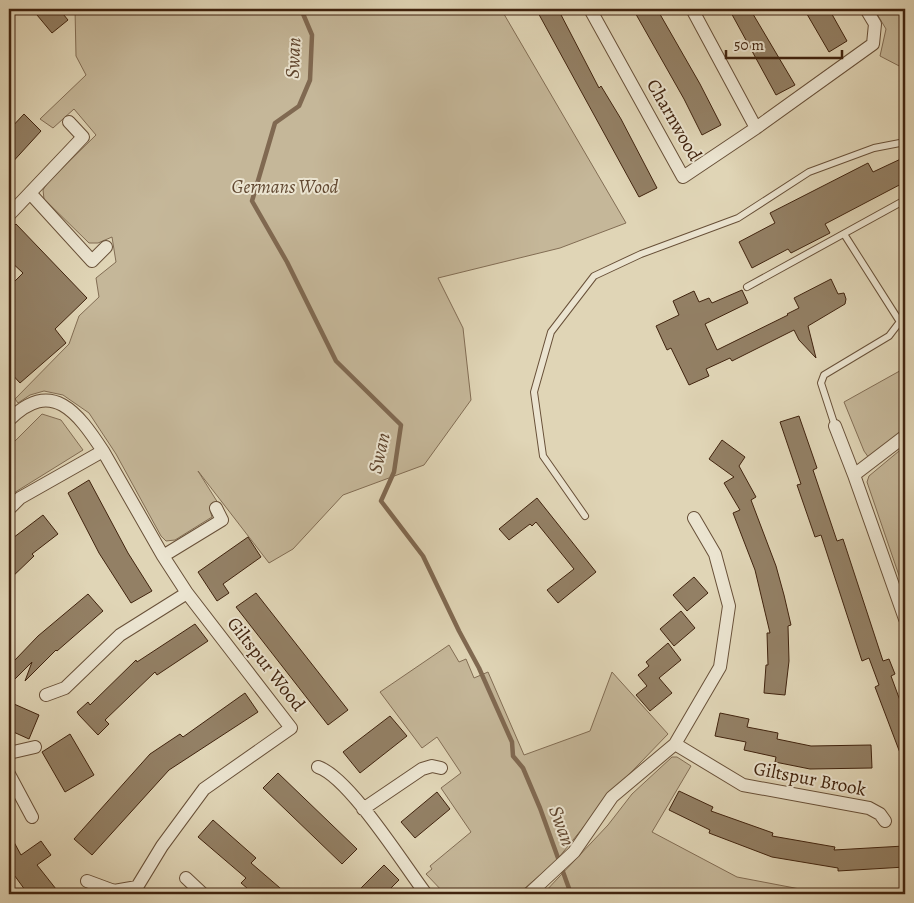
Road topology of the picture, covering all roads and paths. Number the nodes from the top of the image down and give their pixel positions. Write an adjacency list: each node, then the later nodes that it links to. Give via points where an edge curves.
1 (590, 9): 5 (street, Charnwood, via 683,177)
2 (692, 9): 5 (street)
3 (866, 9): 5 (street, Charnwood, via 875,24 873,44)
4 (69, 122): 7 (street, via 83,138)
5 (756, 128)
6 (905, 142): 22 (lane, via 874,148 810,172 738,218 641,254 594,276 551,332 534,392 543,456)
7 (30, 194): 9 (street); 11 (street, via 92,261)
8 (905, 200): 10 (lane)
9 (9, 215)
10 (844, 234): 12 (lane); 14 (lane)
11 (106, 247)
12 (747, 287)
13 (905, 315): 14 (lane)
14 (900, 322): 16 (lane, via 889,336 824,375 821,383)
15 (10, 417): 18 (street, Giltspur Wood, via 37,401 57,401 79,416)
16 (835, 426): 19 (street)
17 (905, 436): 19 (street)
18 (103, 451): 21 (street, via 20,498); 24 (street, Giltspur Wood)
19 (854, 475): 26 (street)
20 (216, 508): 24 (street, via 222,520)
21 (9, 509)
22 (585, 516)
23 (694, 518): 28 (street, via 715,554 729,606 720,667)
24 (163, 556): 25 (street, Giltspur Wood)
25 (187, 593): 27 (street, via 120,635 65,688); 38 (street, Giltspur Wood, via 291,728 204,789 137,886 114,891)
26 (905, 619)
27 (46, 695)
28 (675, 744): 36 (street, Giltspur Brook, via 743,785 869,808); 41 (street, via 612,797 574,852)
29 (35, 747): 30 (street)
30 (9, 753)
31 (318, 767): 34 (street, via 328,770)
32 (441, 768): 34 (street, via 422,768)
33 (9, 774): 35 (street)
34 (363, 808): 40 (street)
35 (32, 817)
36 (885, 821)
37 (186, 878): 39 (street)
38 (86, 881)
39 (203, 894)
40 (426, 894)
41 (529, 894)

